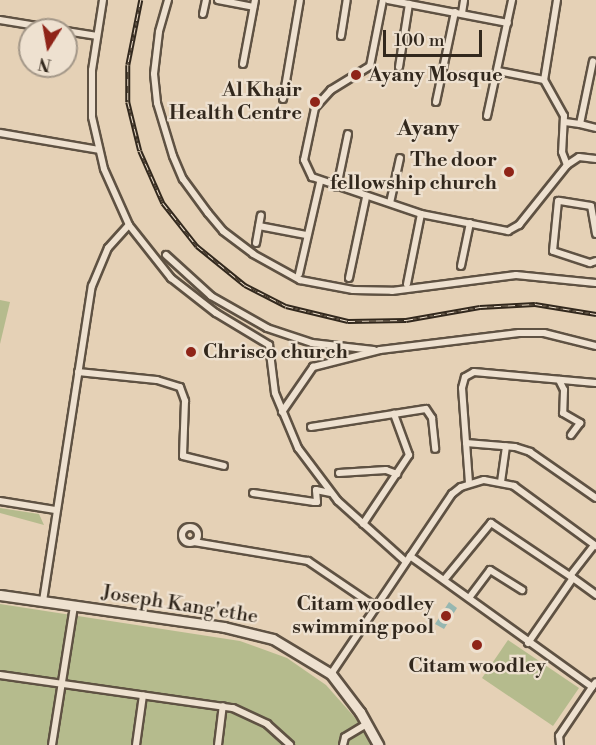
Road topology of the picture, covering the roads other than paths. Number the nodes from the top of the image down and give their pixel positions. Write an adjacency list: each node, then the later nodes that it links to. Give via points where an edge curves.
1 (103, 0): 20 (street)
2 (168, 0): 58 (street, via 154,74 167,139 193,195 223,231 253,254 300,280 330,288 392,291 516,275)
3 (206, 0): 15 (street)
4 (218, 0): 13 (street)
5 (300, 0): 27 (street)
6 (348, 0): 21 (street)
7 (383, 0): 39 (street, via 369,66 331,90 313,115 305,165)
8 (388, 0): 12 (street)
9 (464, 0): 14 (street)
10 (512, 0): 18 (street)
11 (557, 0): 26 (street)
12 (412, 3): 14 (street); 24 (street)
13 (254, 4): 23 (street)
14 (459, 13): 18 (street); 28 (street)
15 (203, 14)
16 (0, 20): 17 (street)
17 (18, 23)
18 (508, 23): 25 (street)
19 (78, 33): 20 (street)
20 (96, 36): 35 (street, via 92,117)
21 (341, 36)
22 (593, 61): 31 (street)
23 (243, 64)
24 (399, 67)
25 (498, 71): 26 (street); 29 (street)
26 (544, 80): 30 (street)
27 (283, 99)
28 (436, 102)
29 (488, 116)
30 (565, 122): 31 (street); 38 (street, via 562,153)
31 (580, 124): 32 (street)
32 (596, 128)
33 (0, 133): 35 (street)
34 (348, 134): 40 (street)
35 (99, 150): 48 (street)
36 (400, 158): 44 (street)
37 (596, 159): 38 (street, via 579,158)
38 (567, 165): 41 (street)
39 (320, 182): 40 (street); 51 (street)
40 (337, 187): 42 (street)
41 (544, 194): 43 (street); 47 (street, via 512,230)
42 (366, 197): 44 (street); 57 (street)
43 (558, 201): 50 (street, via 591,206); 54 (street, via 553,251 590,263)
44 (390, 203): 45 (street)
45 (422, 214): 47 (street); 59 (street)
46 (261, 215): 49 (street)
47 (470, 223): 55 (street)
48 (129, 225): 62 (street, via 108,248 96,276); 65 (street, via 171,278 216,313 269,345 271,375)
49 (259, 226): 51 (street); 52 (street)
50 (596, 234)
51 (306, 235): 56 (street)
52 (256, 243)
53 (166, 255): 61 (street, via 211,296 267,328 312,343)
54 (596, 261)
55 (461, 266)
56 (299, 273)
57 (349, 278)
58 (596, 283)
59 (407, 284)
60 (596, 346): 61 (street, via 543,333 519,333)
61 (381, 350): 65 (street, via 313,367)
62 (78, 372): 72 (street, via 175,384 185,401 183,456); 81 (street)
63 (560, 380): 64 (street); 68 (street, via 564,390 563,413 579,423); 69 (street, via 469,374 462,387)
64 (596, 382)
65 (282, 412): 78 (street, via 298,448)
66 (394, 414): 67 (street); 71 (street, via 420,408 428,411); 74 (street, via 408,451)
67 (311, 427)
68 (571, 435)
69 (466, 443): 70 (street); 76 (street)
70 (506, 446): 75 (street); 79 (street, via 530,452)
71 (435, 449)
72 (224, 466)
73 (339, 473): 74 (street, via 387,470)
74 (397, 474): 82 (street)
75 (501, 482): 76 (street); 84 (street, via 521,491)
76 (469, 483): 85 (street, via 452,494)
77 (253, 493): 78 (street, via 314,502 316,490)
78 (331, 494): 82 (street)
79 (596, 498)
80 (0, 501): 81 (street)
81 (56, 510): 92 (street)
82 (363, 524): 85 (street)
83 (194, 542): 94 (street, via 308,561)
84 (595, 545): 86 (street)
85 (408, 559): 87 (street); 94 (street)
86 (572, 577): 87 (street, via 491,523); 90 (street); 95 (street)
87 (444, 580): 91 (street)
88 (522, 590): 91 (street, via 490,570)
89 (0, 595): 92 (street, Joseph Kang'ethe)
90 (596, 595)
91 (469, 598): 95 (street)
92 (43, 601): 93 (street, Joseph Kang'ethe)
93 (74, 606): 96 (street, Joseph Kang'ethe, via 257,634 282,643); 98 (street)
94 (376, 607): 96 (street)
95 (528, 643): 99 (street)
96 (331, 674): 102 (street, Joseph Kang'ethe)
97 (0, 675): 98 (street)
98 (61, 683): 100 (street); 103 (street)
99 (594, 685): 109 (street, via 560,736)
100 (143, 695): 101 (street); 104 (street)
101 (223, 706): 105 (street); 106 (street, via 258,718)
102 (367, 724): 107 (street, via 345,737); 108 (street, Joseph Kang'ethe)
103 (52, 745)
104 (136, 745)
105 (218, 745)
106 (290, 745)
107 (343, 745)
108 (378, 745)
109 (560, 745)

